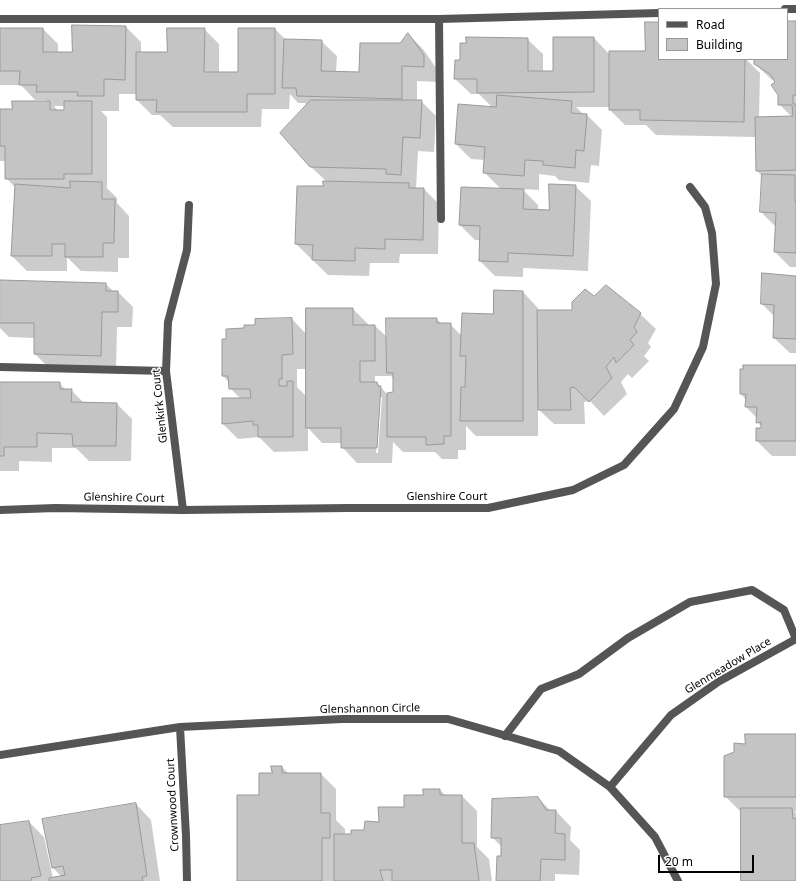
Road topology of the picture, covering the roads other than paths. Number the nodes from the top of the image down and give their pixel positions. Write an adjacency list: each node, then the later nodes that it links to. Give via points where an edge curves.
1 (658, 13): 3 (street)
2 (0, 18): 3 (street)
3 (440, 19): 6 (street)
4 (690, 187): 10 (street, Glenshire Court, via 705,207 712,233 716,284 703,347 674,409 624,465 573,490 488,508)
5 (188, 205): 8 (street, Glenkirk Court, via 187,250 168,322)
6 (441, 219)
7 (0, 367): 8 (street)
8 (166, 371): 10 (street, Glenkirk Court)
9 (0, 510): 10 (street, Glenshire Court)
10 (183, 510)
11 (796, 639): 13 (street, via 784,610 752,590 690,602 628,638 579,674 541,689); 15 (street, Glenmeadow Place, via 718,682 671,715)
12 (180, 727): 13 (street, Glenshannon Circle, via 342,719 448,719); 14 (street, Glenshannon Circle); 16 (street, Crownwood Court)
13 (505, 736): 15 (street, Glenshannon Circle, via 559,751)
14 (0, 755)
15 (610, 787): 17 (street, Glenshannon Circle, via 654,837)
16 (187, 881)
17 (678, 881)

